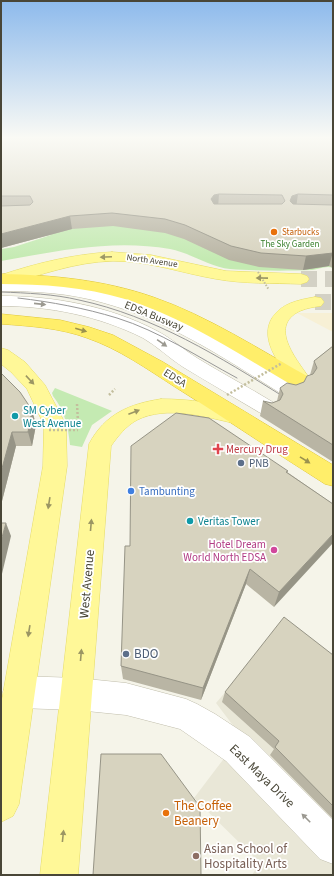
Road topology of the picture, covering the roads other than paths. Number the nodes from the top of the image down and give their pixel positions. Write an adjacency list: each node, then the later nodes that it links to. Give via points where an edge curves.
1 (3, 281): 5 (street, EDSA Busway, via 77,291 145,311); 5 (main road, North Avenue, one-way to 1, via 280,347 276,329 280,319 288,311 298,305 315,302 296,298 284,291 286,283 301,279 232,276 159,260 112,257 57,263)
2 (1, 301): 7 (street, EDSA Busway, one-way to 7, via 47,304 80,310 132,327 151,336 181,357)
3 (1, 320): 6 (highway, EDSA, one-way to 6, via 54,324 94,334 129,350)
4 (1, 354): 9 (main road, one-way to 9, via 35,385 55,425 55,466)
5 (297, 386)
6 (232, 406): 8 (highway, EDSA, one-way to 8); 10 (main road, West Avenue, one-way to 6, via 100,444 118,421 133,412 152,407)
7 (269, 409)
8 (333, 477)
9 (19, 692): 10 (street, East Maya Drive); 11 (main road)
10 (77, 694): 12 (street, East Maya Drive, one-way to 10, via 238,749 204,725 186,715 126,699); 13 (main road, West Avenue, one-way to 10)
11 (1, 804)
12 (333, 846)
13 (59, 875)

